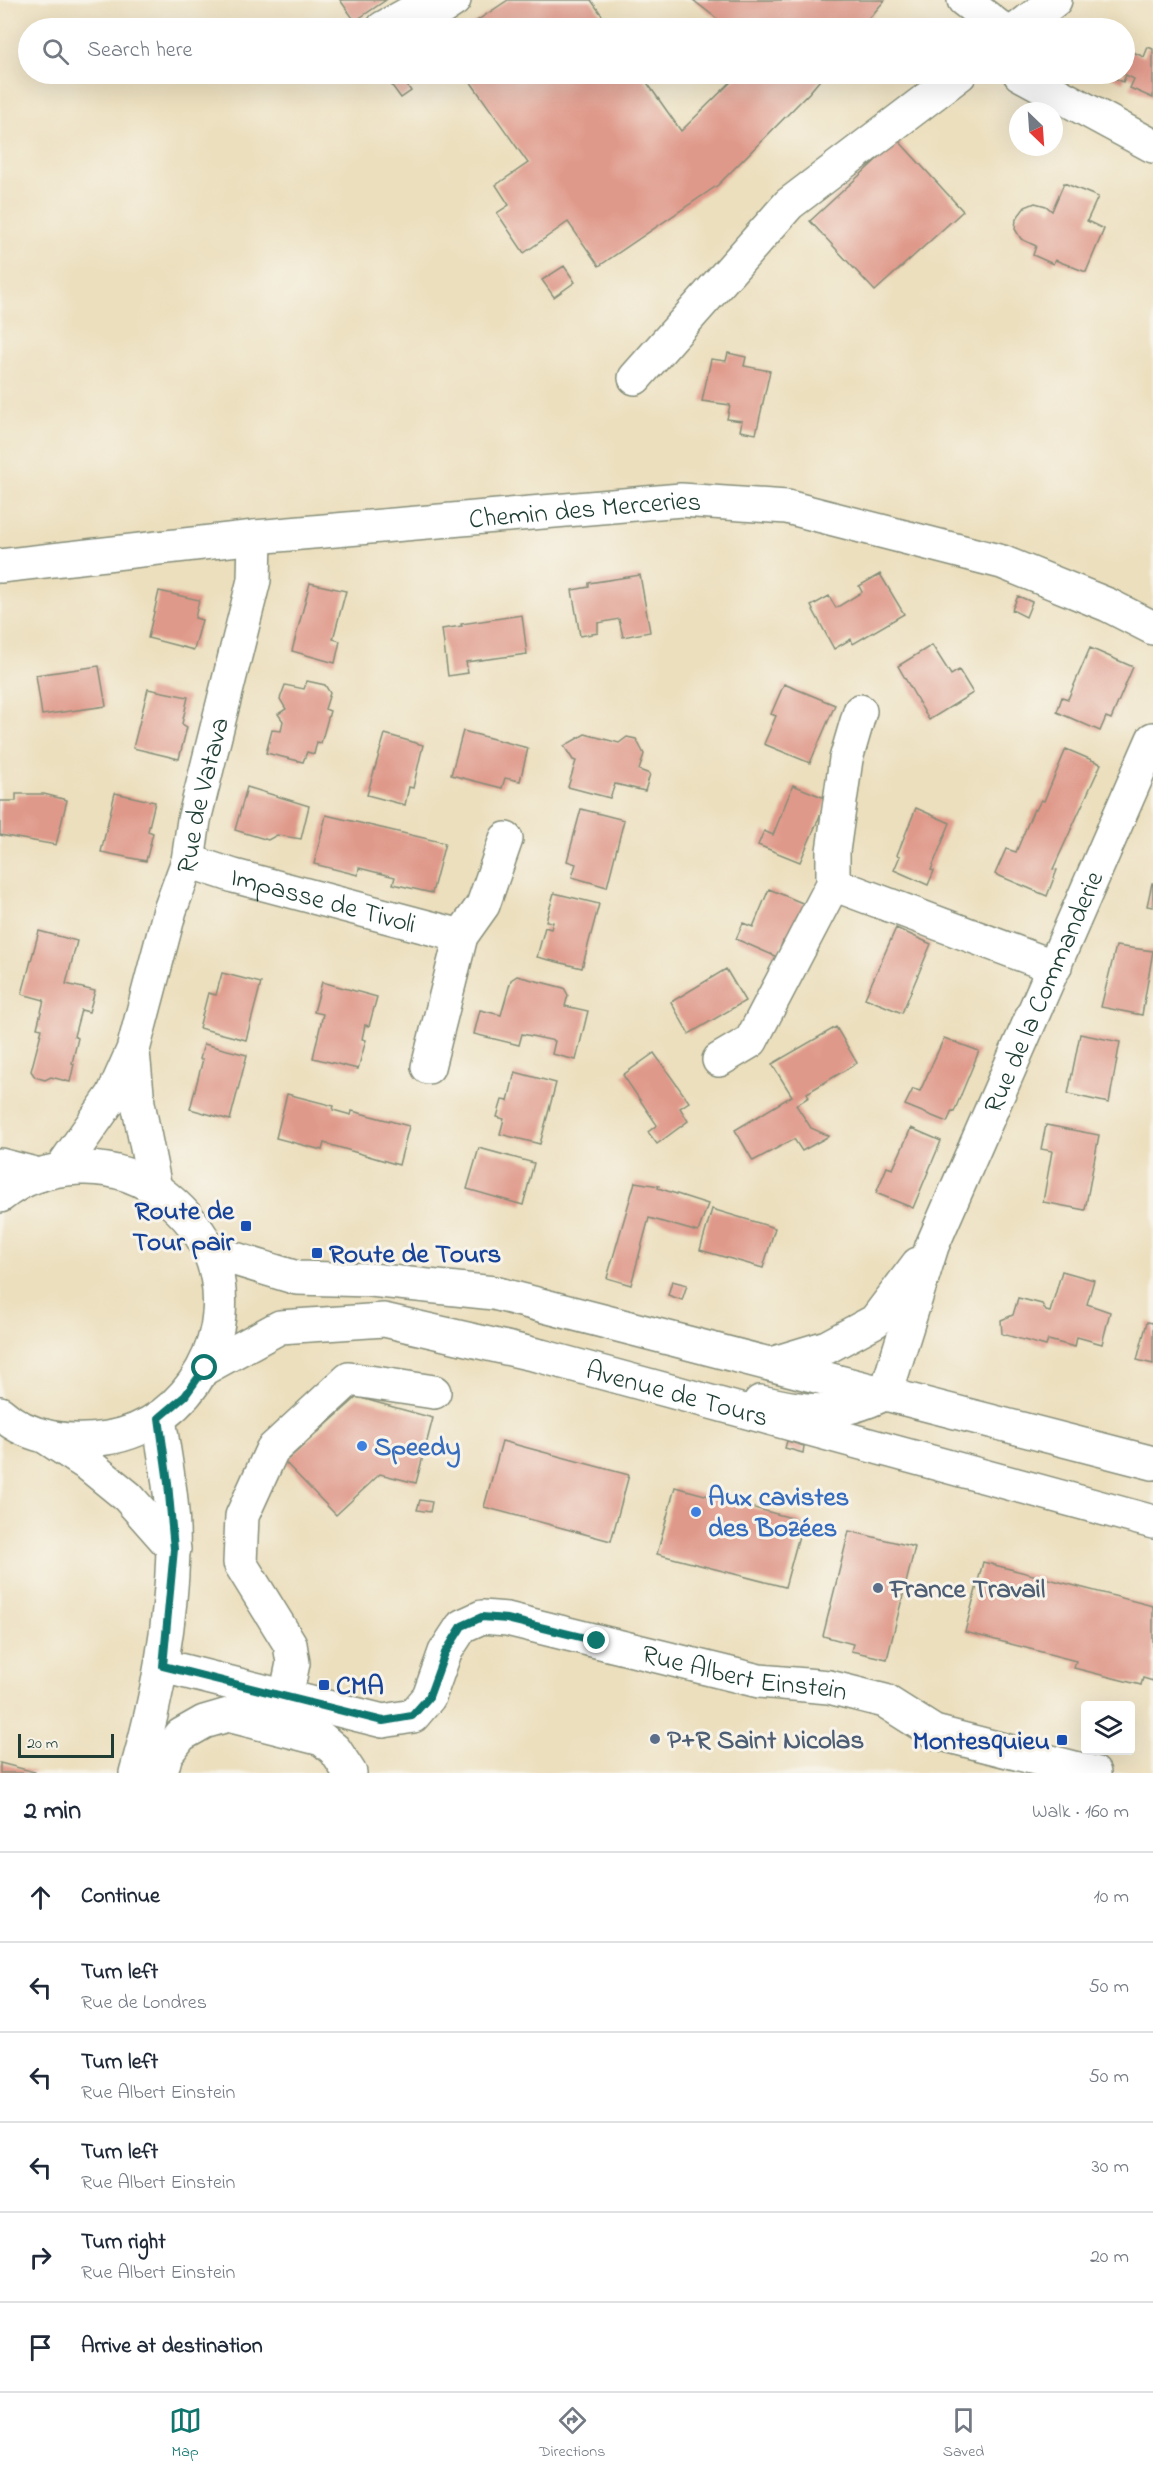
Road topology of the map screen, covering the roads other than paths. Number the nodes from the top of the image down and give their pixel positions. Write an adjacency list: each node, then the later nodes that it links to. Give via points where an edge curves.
1 (454, 0): 4 (street, via 442,8)
2 (964, 0): 5 (street)
3 (1054, 0): 6 (street)
4 (401, 18)
5 (987, 18)
6 (1032, 18)
7 (947, 84): 10 (street, via 789,204)
8 (1038, 84): 9 (street)
9 (1153, 146)
10 (635, 378)
11 (255, 537): 12 (street, Chemin des Merceries); 13 (street, Chemin des Merceries, via 681,500 787,507 1002,562 1108,605); 17 (street, Rue de Vatava, via 254,580 194,820)
12 (0, 566)
13 (1153, 628)
14 (860, 711): 18 (street, via 846,759 833,850)
15 (1153, 739): 20 (street, Rue de la Commanderie)
16 (506, 838): 19 (street, via 483,905)
17 (188, 861): 19 (street, Impasse de Tivoli); 21 (street, Rue de Vatava, via 170,910)
18 (833, 884): 20 (street); 22 (street, via 751,1041)
19 (461, 936): 23 (street)
20 (1055, 967): 28 (street, Rue de la Commanderie)
21 (133, 1050): 25 (street, Rue de Vatava, via 113,1095); 26 (street, Rue de Vatava, via 138,1103)
22 (719, 1060)
23 (428, 1067)
24 (0, 1165): 25 (street)
25 (50, 1172): 26 (street, via 94,1168 126,1174); 27 (street)
26 (155, 1188): 29 (street, via 187,1215)
27 (0, 1196)
28 (932, 1245): 31 (street, Rue de la Commanderie, via 875,1321 828,1347); 34 (street, Rue de la Commanderie)
29 (209, 1251): 31 (street, Avenue de Tours, via 297,1278 370,1280 495,1293); 32 (street, via 218,1279 220,1309 216,1340)
30 (541, 1356): 32 (street, Avenue de Tours, via 384,1320 280,1327); 34 (street, via 800,1410 834,1412 862,1405); 39 (street, Avenue de Tours)
31 (771, 1364): 34 (street, Avenue de Tours)
32 (205, 1368): 36 (street, via 185,1396)
33 (434, 1392): 42 (street, via 350,1379 272,1449 242,1516 240,1563 290,1644 293,1663)
34 (886, 1393): 38 (street, Avenue de Tours)
35 (2, 1417): 37 (street)
36 (159, 1418): 37 (street, via 123,1436 83,1442); 40 (street)
37 (44, 1436): 40 (street, via 128,1497)
38 (1153, 1463)
39 (1153, 1522)
40 (174, 1549): 41 (street)
41 (163, 1666): 42 (street, Rue Albert Einstein); 43 (street)
42 (286, 1697): 46 (street, Rue Albert Einstein, via 383,1721 412,1716 429,1697 445,1653 462,1626 482,1617 507,1619 759,1681 829,1687 885,1701 934,1732)
43 (136, 1773)
44 (161, 1773): 45 (street, via 166,1755 182,1735 204,1722 228,1715 322,1739 335,1750)
45 (350, 1773)
46 (1094, 1773)

